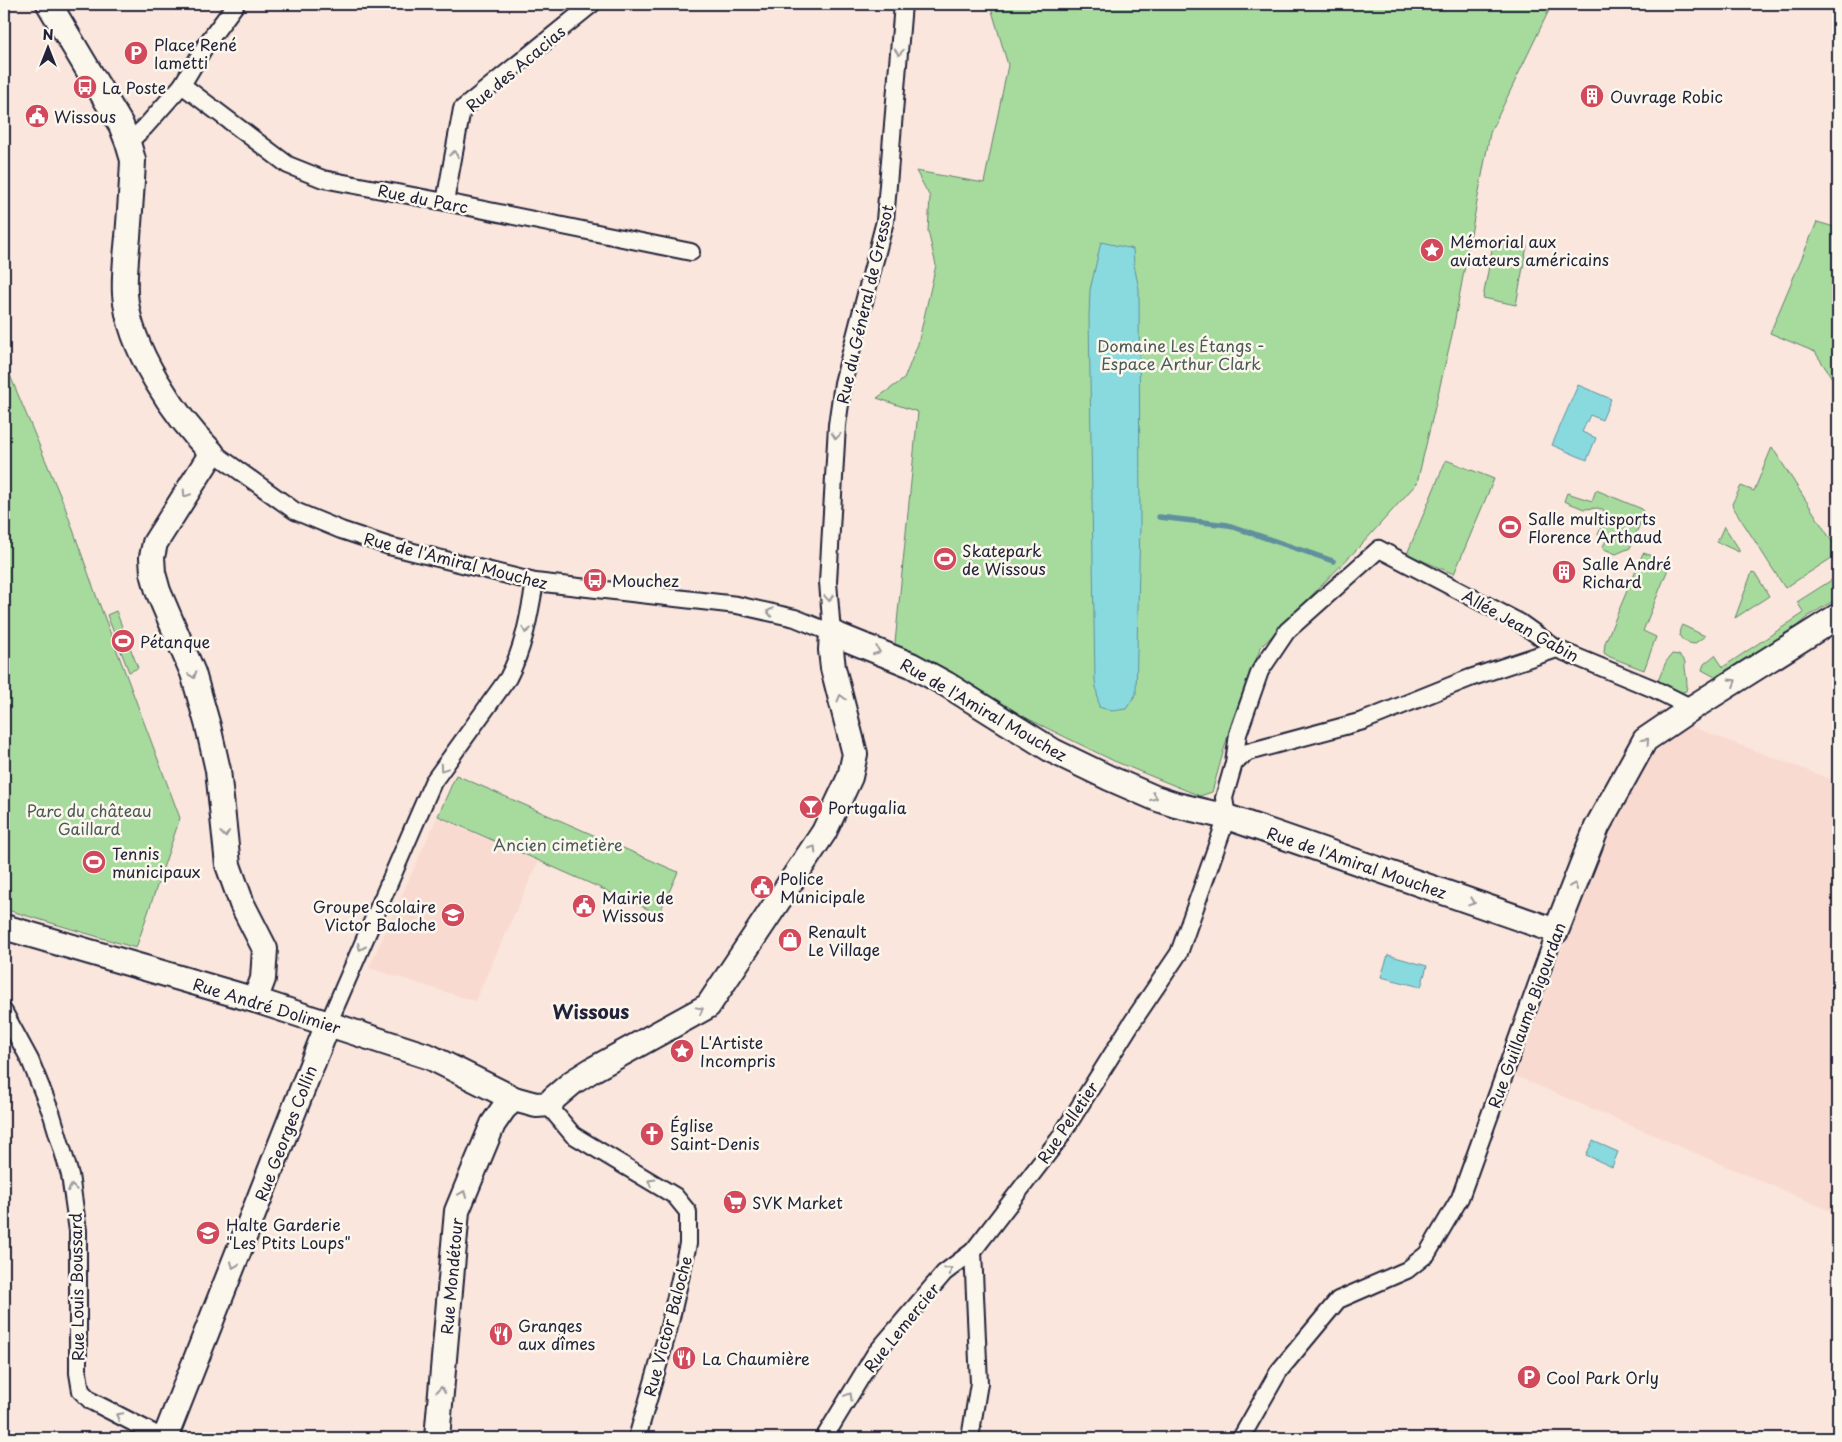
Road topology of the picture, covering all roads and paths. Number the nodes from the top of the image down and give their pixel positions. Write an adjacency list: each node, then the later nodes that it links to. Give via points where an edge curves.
1 (49, 4): 6 (street, via 111,107)
2 (236, 4): 5 (street)
3 (592, 4): 7 (street, Rue des Acacias, one-way to 3, via 462,108)
4 (903, 4): 12 (street, Rue du Général de Gressot, one-way to 12, via 885,221 843,383 837,425 828,582)
5 (182, 85): 6 (street); 7 (street, Rue du Parc, via 288,165 323,179)
6 (128, 143): 9 (street, via 133,160 125,272 125,296 130,318 147,363 168,399)
7 (445, 202): 8 (street, Rue du Parc)
8 (691, 252)
9 (212, 453): 10 (street, Rue de l'Amiral Mouchez, via 295,511 341,530 389,546); 19 (street, one-way to 19, via 155,544 153,573 193,673 207,721 218,770 228,864 242,904 265,948 264,979)
10 (535, 582): 12 (street, Rue de l'Amiral Mouchez, one-way to 10, via 796,618 737,605); 21 (street, one-way to 21, via 518,660 434,782)
11 (1838, 616): 14 (street, Rue Guillaume Bigourdan, one-way to 11)
12 (832, 633): 16 (street, Rue de l'Amiral Mouchez, one-way to 16, via 911,665 1053,751 1109,778 1176,805); 23 (street, one-way to 12, via 585,1074 708,1006 824,832 850,777 855,754 833,668)
13 (1557, 649): 14 (street, Allée Jean Gabin); 15 (street, via 1470,678 1363,720 1248,752); 15 (street, Allée Jean Gabin, via 1519,622 1379,549 1288,631 1260,671 1238,734)
14 (1692, 708): 18 (street, Rue Guillaume Bigourdan, one-way to 14, via 1597,827 1645,740)
15 (1234, 763): 16 (street, via 1224,798)
16 (1227, 817): 18 (street, Rue de l'Amiral Mouchez, one-way to 18); 24 (street, Rue Pelletier, via 1179,953 1059,1139)
17 (6, 930): 19 (street, Rue André Dolimier)
18 (1556, 931): 30 (street, Rue Guillaume Bigourdan, via 1460,1198 1428,1254 1407,1270 1338,1300 1278,1371)
19 (255, 1000): 21 (street, Rue André Dolimier)
20 (4, 1012): 25 (street, Rue Louis Boussard, one-way to 20, via 91,1401 82,1391 78,1373 78,1231 70,1175 52,1115 30,1060)
21 (328, 1024): 22 (street, Rue André Dolimier, via 430,1057); 25 (street, Rue Georges Collin, one-way to 25)
22 (514, 1098): 23 (street, Rue André Dolimier, via 536,1105); 26 (street, Rue Mondétour, one-way to 22, via 456,1211 493,1124)
23 (547, 1104): 27 (street, Rue Victor Baloche, one-way to 23, via 668,1331 688,1244 688,1212 675,1196 573,1135)
24 (973, 1251): 28 (street, Rue Lemercier, one-way to 24, via 874,1354 944,1273); 29 (street, via 979,1383)
25 (164, 1438)
26 (437, 1438)
27 (637, 1438)
28 (824, 1438)
29 (970, 1438)
30 (1241, 1438)

